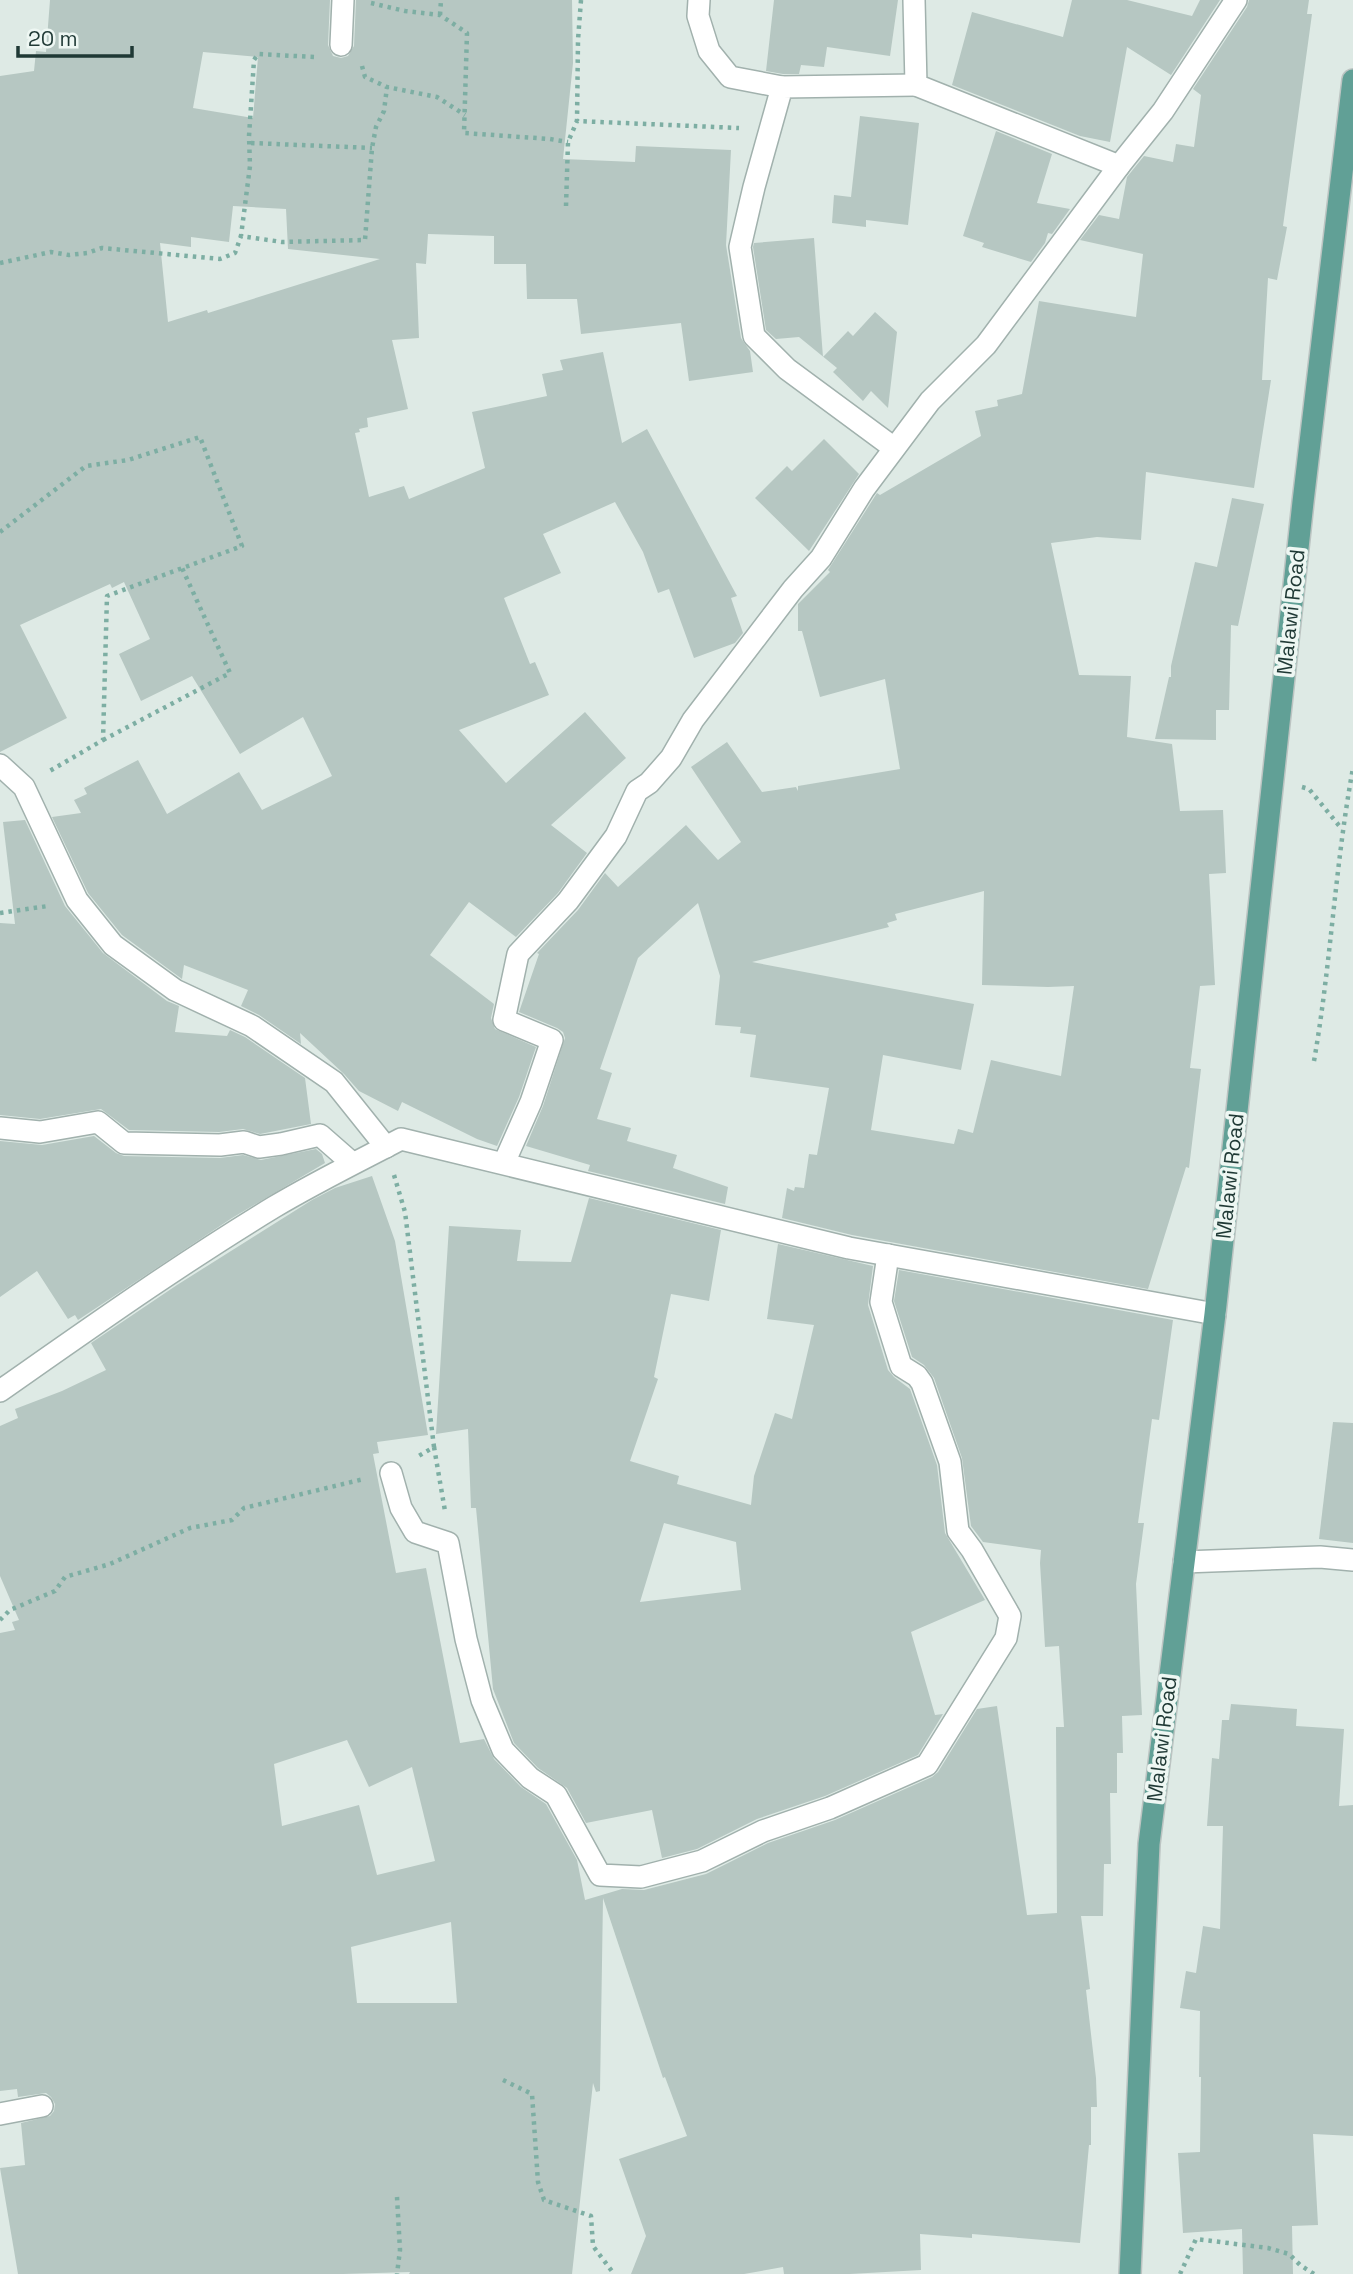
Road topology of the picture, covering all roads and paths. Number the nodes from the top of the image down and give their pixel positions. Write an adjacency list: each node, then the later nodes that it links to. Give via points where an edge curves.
1 (343, 0): 9 (street)
2 (441, 0): 8 (path)
3 (581, 0): 15 (path)
4 (699, 0): 13 (street, via 698,16 709,51 730,77)
5 (914, 0): 11 (street)
6 (1236, 0): 20 (street, via 1163,111)
7 (369, 3): 8 (path)
8 (440, 15): 14 (path, via 467,33)
9 (341, 45): 12 (path, via 349,59 362,64 365,77); 18 (path, via 333,58 258,54)
10 (1353, 80): 30 (main road, Malawi Road)
11 (916, 85): 13 (street); 20 (street)
12 (387, 87): 14 (path, via 437,97); 19 (path)
13 (782, 87): 16 (street)
14 (465, 115): 17 (path, via 464,132)
15 (577, 121): 16 (path); 17 (path)
16 (770, 130): 24 (street, via 740,247 754,336 787,369)
17 (568, 142): 21 (path)
18 (250, 143): 19 (path); 22 (path)
19 (372, 148): 22 (path, via 365,240 282,242)
20 (1119, 166): 24 (street, via 986,345 930,401)
21 (566, 206)
22 (241, 236): 23 (path, via 235,253 220,259 102,248)
23 (0, 263)
24 (894, 448): 39 (street, via 821,558 694,720 671,758 637,791 616,836 568,901 518,954 504,1020 552,1040)
25 (0, 532): 26 (path, via 86,466 128,460 200,438 242,546)
26 (182, 568): 27 (path, via 107,596); 27 (path, via 230,673)
27 (103, 740): 31 (path)
28 (0, 765): 31 (street)
29 (1353, 768): 32 (path)
30 (1274, 777): 32 (path, via 1309,789); 41 (main road, Malawi Road)
31 (23, 787): 33 (street)
32 (1342, 829): 35 (path)
33 (77, 900): 34 (path); 37 (street, via 113,945 175,990 252,1026 334,1082)
34 (0, 913)
35 (1314, 1061)
36 (0, 1128): 38 (street, via 40,1132 98,1122 124,1143 244,1142 259,1147 320,1135)
37 (386, 1147): 38 (street); 39 (street, via 401,1139); 43 (path, via 405,1212)
38 (352, 1163): 42 (street, via 133,1298)
39 (504, 1163): 40 (street)
40 (888, 1255): 41 (street); 45 (street, via 881,1302 901,1366 922,1383 950,1462 958,1531 1010,1616 1006,1638 927,1765 830,1808 763,1831 702,1861 641,1877 600,1875 556,1794 530,1778 503,1750 472,1663)
41 (1215, 1314): 47 (main road, Malawi Road)
42 (0, 1391)
43 (434, 1447): 44 (path); 45 (path)
44 (391, 1473): 45 (street, via 401,1508 415,1532); 48 (path, via 244,1508 232,1520 190,1528 110,1564 65,1577 55,1591 10,1610)
45 (448, 1542)
46 (1353, 1559): 47 (street)
47 (1184, 1562): 55 (main road, Malawi Road, via 1149,1844)
48 (0, 1620)
49 (503, 2080): 54 (path, via 532,2094 538,2182 544,2200 591,2216 593,2246)
50 (42, 2106): 51 (street)
51 (0, 2114)
52 (397, 2197): 53 (path)
53 (397, 2274)
54 (614, 2274)
55 (1130, 2274)
56 (1180, 2274): 57 (path, via 1196,2239 1289,2254)
57 (1314, 2274)

